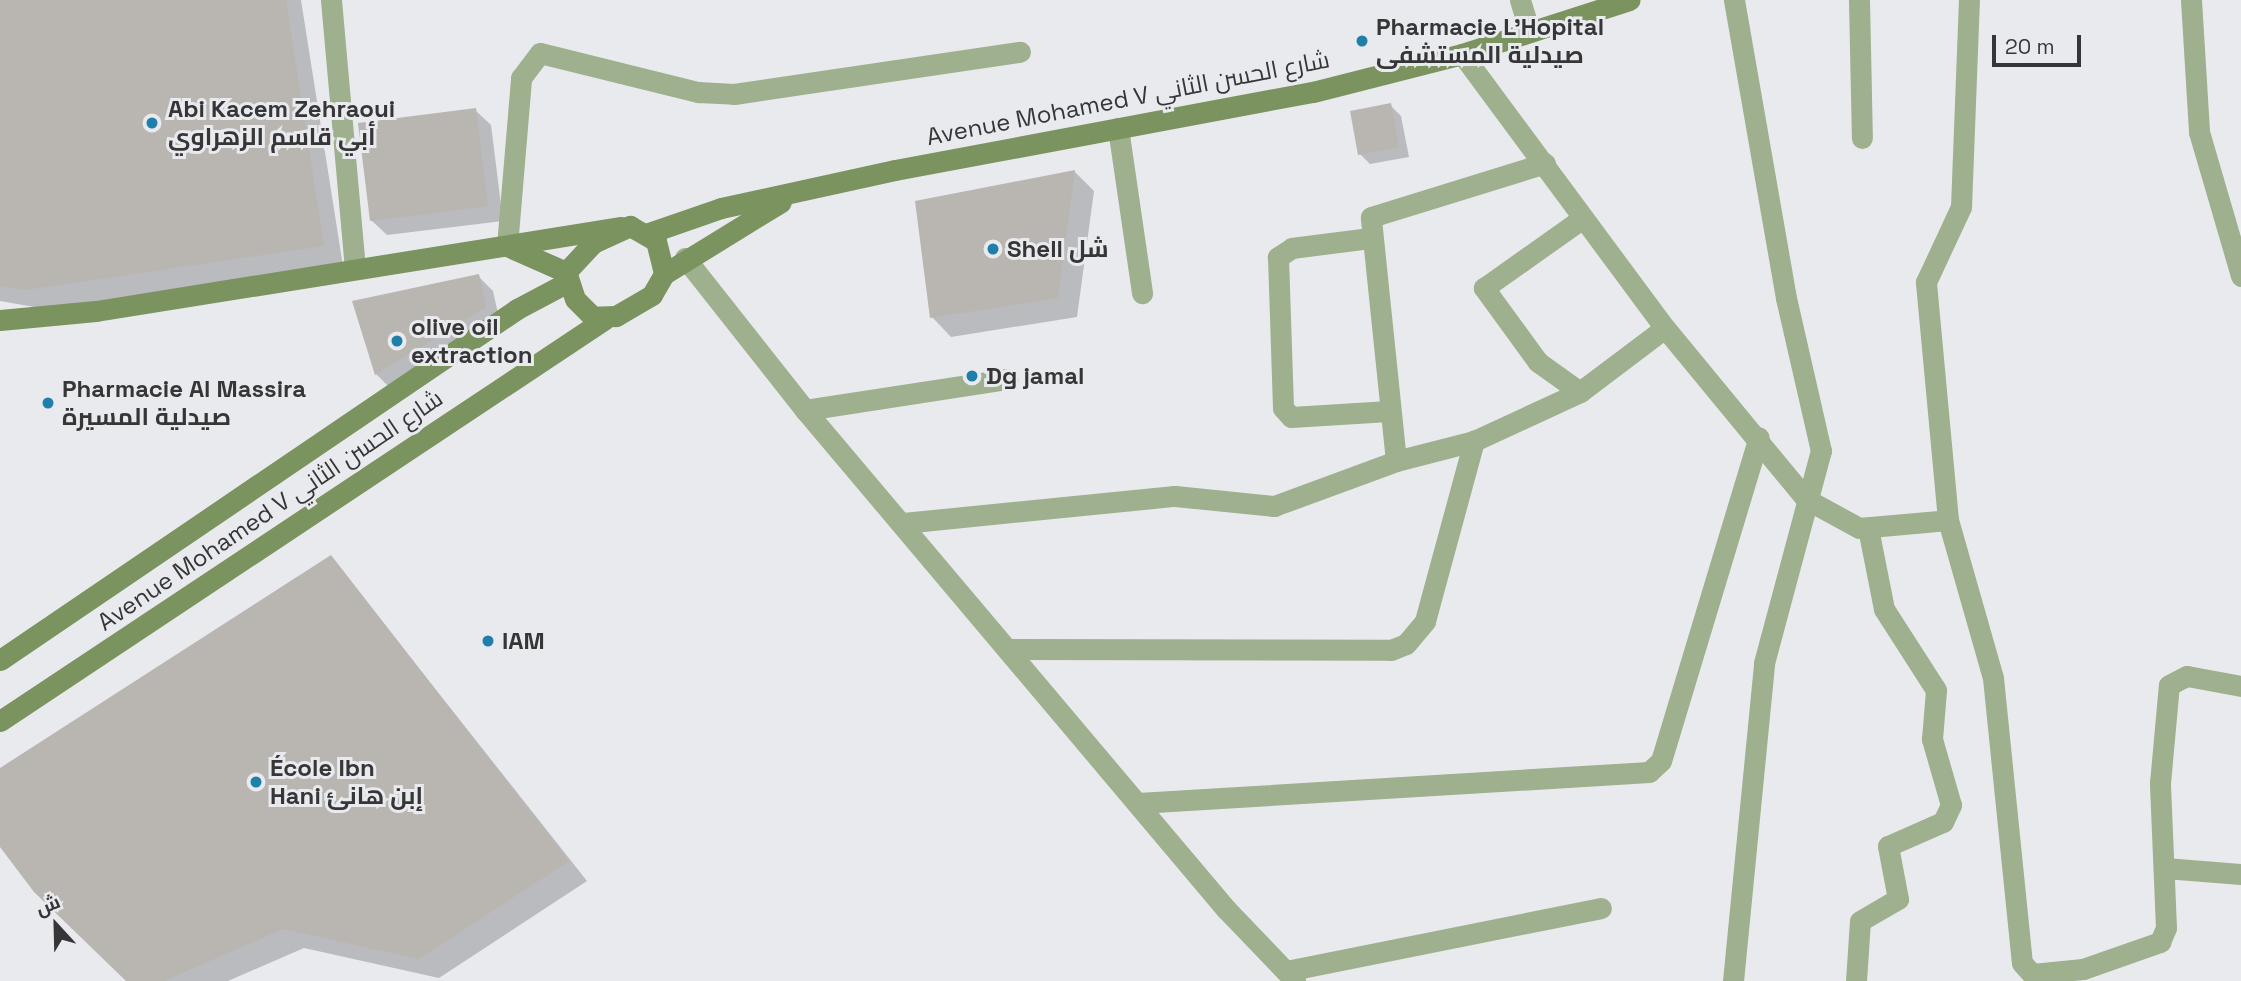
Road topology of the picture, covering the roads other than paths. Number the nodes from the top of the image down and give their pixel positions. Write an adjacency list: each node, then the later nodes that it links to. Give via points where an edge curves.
1 (331, 0): 21 (street)
2 (1520, 0): 8 (street)
3 (1629, 0): 8 (main road, Avenue Mohamed V شارع الحسن الثاني)
4 (1734, 0): 36 (street, via 1786,298 1820,438 1819,472)
5 (1859, 0): 12 (street)
6 (1969, 0): 37 (street, via 1961,207 1926,282)
7 (2191, 0): 23 (street, via 2199,132)
8 (1529, 30): 10 (main road, Avenue Mohamed V شارع الحسن الثاني)
9 (1020, 52): 19 (street, via 734,94 685,89 540,53 521,78)
10 (1462, 54): 11 (main road, Avenue Mohamed V شارع الحسن الثاني, via 1313,92); 13 (street)
11 (1118, 128): 14 (main road, Avenue Mohamed V شارع الحسن الثاني); 25 (street)
12 (1861, 138)
13 (1545, 163): 15 (street); 18 (street, via 1381,211 1371,217)
14 (796, 193): 17 (main road, Avenue Mohamed V شارع الحسن الثاني, via 721,208); 20 (main road, Avenue Mohamed V شارع الحسن الثاني)
15 (1583, 218): 28 (street); 30 (street, via 1491,277 1484,288 1538,362)
16 (621, 227): 17 (main road); 19 (main road); 24 (main road, via 593,243)
17 (649, 233): 22 (main road)
18 (1370, 238): 32 (street); 32 (street, via 1292,248 1278,257 1283,408 1291,417)
19 (507, 246): 21 (main road); 24 (main road)
20 (685, 258): 22 (main road, Avenue Mohamed V شارع الحسن الثاني); 31 (street)
21 (355, 269): 27 (main road)
22 (664, 274): 26 (main road, via 652,295)
23 (2241, 276)
24 (566, 278): 26 (main road, via 586,312); 41 (main road, Avenue Mohamed V شارع الحسن الثاني)
25 (1142, 293)
26 (605, 319): 43 (main road, Avenue Mohamed V شارع الحسن الثاني)
27 (0, 320)
28 (1665, 328): 30 (street); 33 (street)
29 (1008, 379): 31 (street)
30 (1580, 391): 34 (street)
31 (805, 410): 38 (street)
32 (1389, 411): 35 (street)
33 (1759, 437): 36 (street); 44 (street, via 1661,761 1649,772)
34 (1474, 441): 35 (street); 40 (street, via 1425,621 1405,644 1391,650)
35 (1396, 461): 38 (street, via 1262,507 1175,496)
36 (1806, 499): 39 (street, via 1837,521); 49 (street, via 1764,663)
37 (1948, 520): 39 (street); 45 (street, via 2004,741 2026,970 2039,977 2083,969 2161,942)
38 (902, 523): 40 (street)
39 (1868, 528): 50 (street, via 1884,609 1936,690 1932,739 1951,805 1943,822 1888,846 1898,899 1857,926)
40 (1009, 649): 44 (street)
41 (0, 660)
42 (2241, 686): 45 (street, via 2187,677 2169,685 2160,783)
43 (0, 722)
44 (1138, 803): 48 (street)
45 (2165, 868): 46 (street)
46 (2241, 874)
47 (1601, 908): 48 (street)
48 (1290, 976)
49 (1733, 981)
50 (1856, 981)

